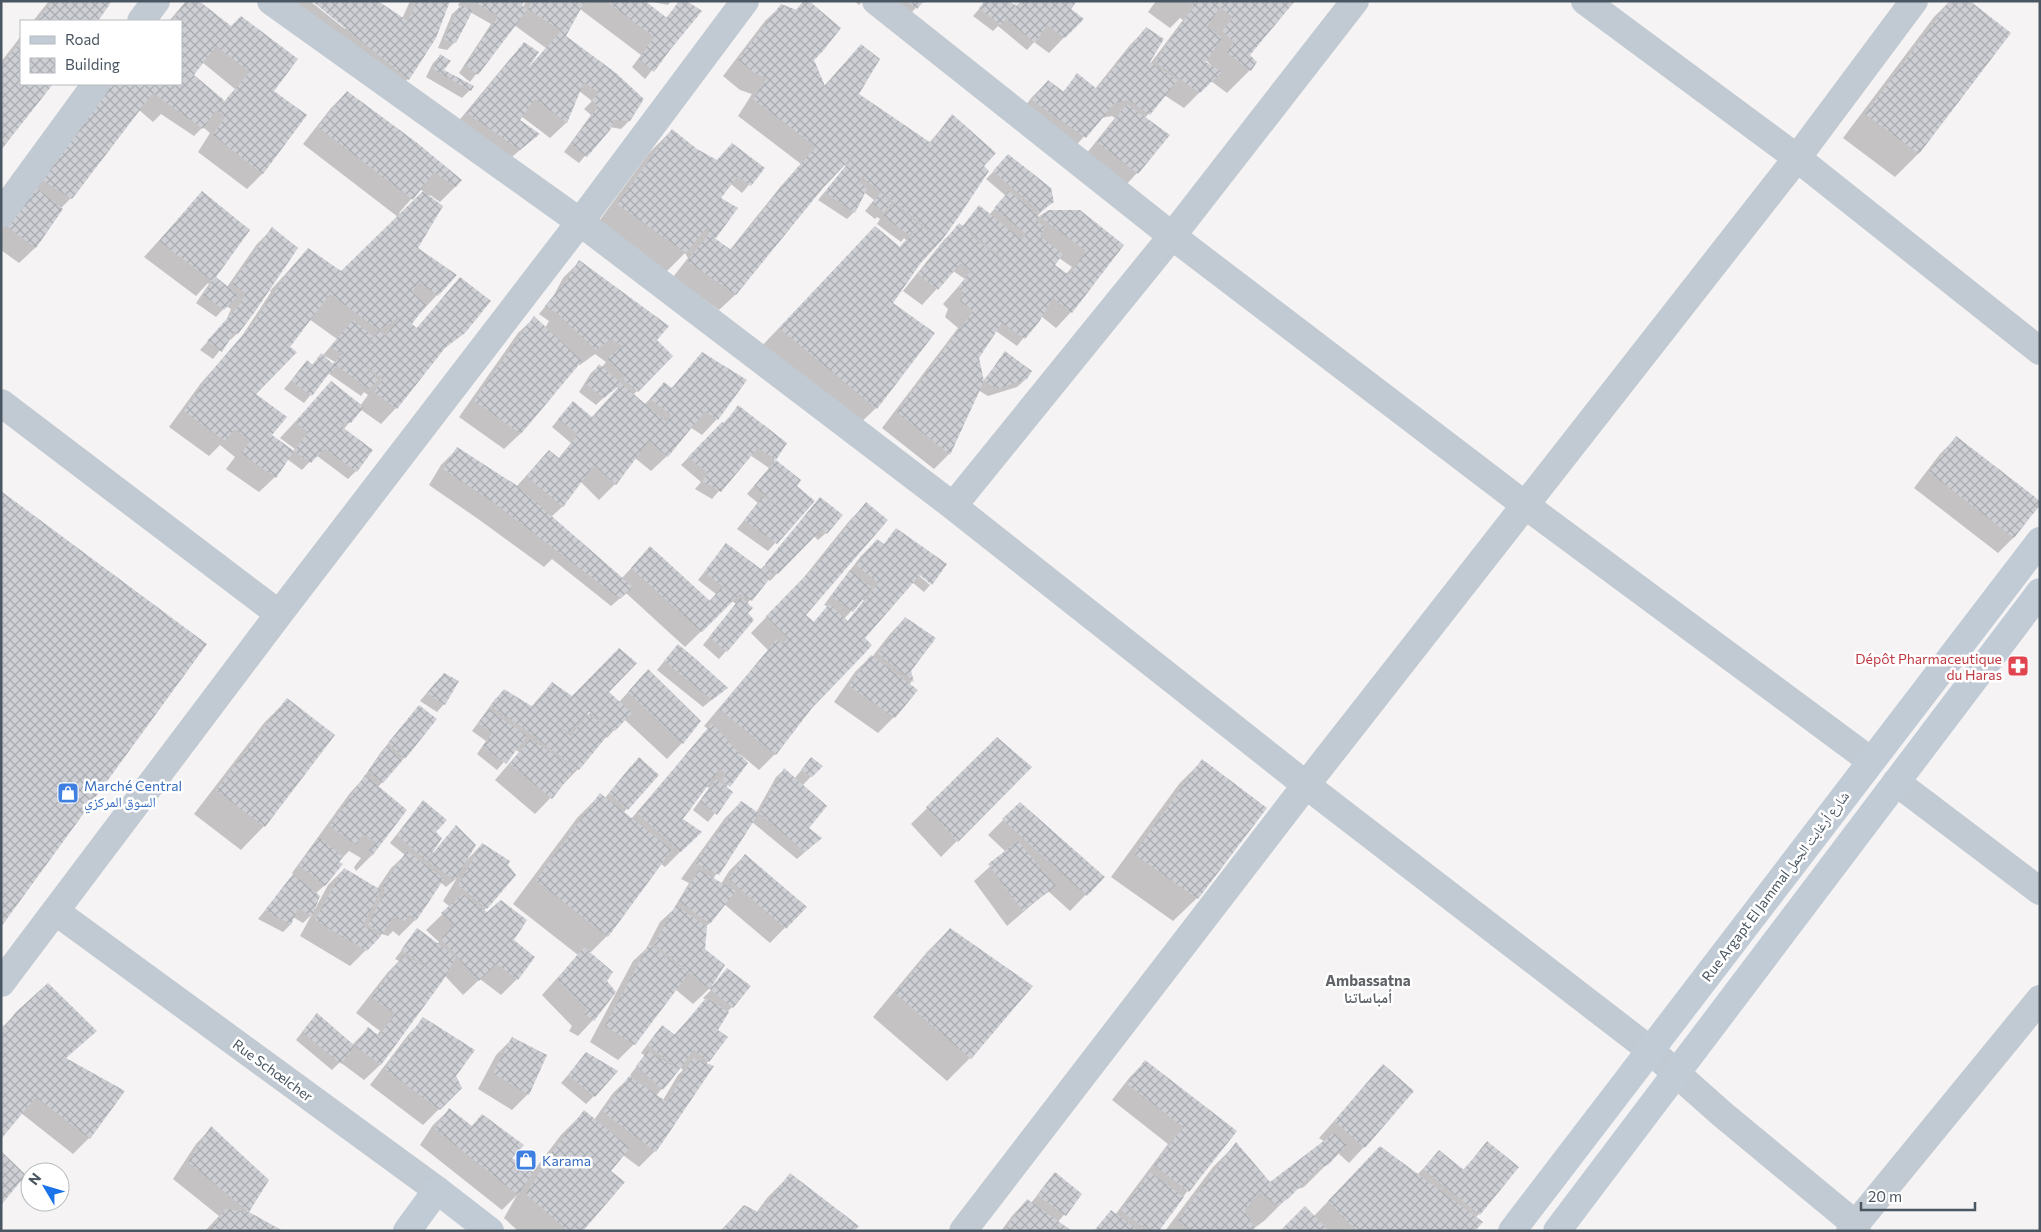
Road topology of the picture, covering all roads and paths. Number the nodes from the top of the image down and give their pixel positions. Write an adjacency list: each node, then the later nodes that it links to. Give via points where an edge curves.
1 (156, 1): 8 (street)
2 (271, 1): 12 (street)
3 (744, 1): 12 (street)
4 (876, 1): 13 (street)
5 (1355, 1): 13 (street)
6 (1585, 1): 10 (street)
7 (1914, 1): 10 (street)
8 (142, 20)
9 (95, 85): 11 (street)
10 (1797, 158): 14 (street); 16 (street)
11 (1, 214)
12 (580, 222): 17 (street); 20 (street)
13 (1172, 236): 16 (street); 17 (street)
14 (2040, 351)
15 (1, 403): 20 (street)
16 (1524, 505): 21 (street); 23 (street)
17 (953, 506): 23 (street)
18 (2040, 541): 21 (street, Rue Argapt El Jammal شارع أرغابت الجمل)
19 (2040, 592): 22 (street)
20 (279, 614): 25 (street)
21 (1871, 761): 28 (street, Rue Argapt El Jammal شارع أرغابت الجمل)
22 (1896, 782): 24 (street); 29 (street)
23 (1306, 785): 28 (street); 34 (street)
24 (2040, 891)
25 (56, 911): 26 (street); 30 (street, Rue Schœlcher)
26 (1, 983)
27 (2040, 999): 31 (street)
28 (1650, 1050): 29 (street); 35 (street, Rue Argapt El Jammal شارع أرغابت الجمل)
29 (1676, 1073): 31 (street); 36 (street)
30 (437, 1190): 32 (street); 33 (street, Rue Schœlcher)
31 (1854, 1228)
32 (407, 1231)
33 (490, 1231)
34 (963, 1231)
35 (1512, 1231)
36 (1557, 1231)

